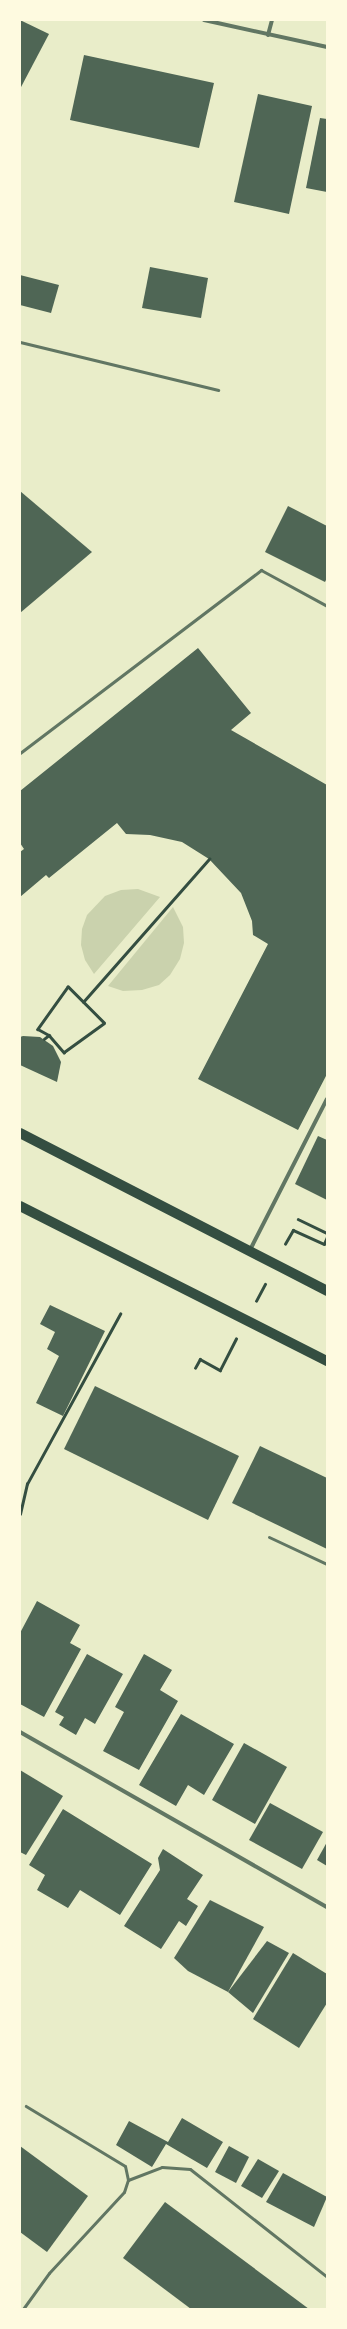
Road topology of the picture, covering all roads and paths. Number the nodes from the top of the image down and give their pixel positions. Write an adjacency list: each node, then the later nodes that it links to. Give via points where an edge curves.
1 (204, 20): 3 (street)
2 (272, 20): 3 (street)
3 (268, 35): 4 (street)
4 (327, 47)
5 (20, 342): 6 (lane)
6 (218, 390)
7 (327, 606): 8 (lane, via 261,570)
8 (20, 753)
9 (209, 859): 10 (path)
10 (83, 1002): 11 (path, via 68,988 38,1029); 11 (path, via 104,1023 64,1052)
11 (49, 1035): 12 (path)
12 (44, 1039)
13 (327, 1099): 20 (street)
14 (20, 1133): 20 (main road)
15 (20, 1206): 23 (main road)
16 (298, 1219): 18 (path)
17 (293, 1230): 19 (path, via 324,1244)
18 (327, 1233)
19 (327, 1237)
20 (250, 1252): 21 (main road)
21 (327, 1291)
22 (120, 1314): 26 (path, via 27,1484)
23 (327, 1361)
24 (196, 1368): 25 (path, via 200,1359)
25 (220, 1370)
26 (20, 1514)
27 (269, 1536): 28 (lane)
28 (327, 1564)
29 (20, 1732): 30 (street)
30 (327, 1907)
31 (26, 2106): 32 (lane, via 125,2166)
32 (128, 2180): 33 (lane, via 162,2167 190,2169); 34 (lane, via 124,2192 49,2273)
33 (327, 2277)
34 (23, 2309)

